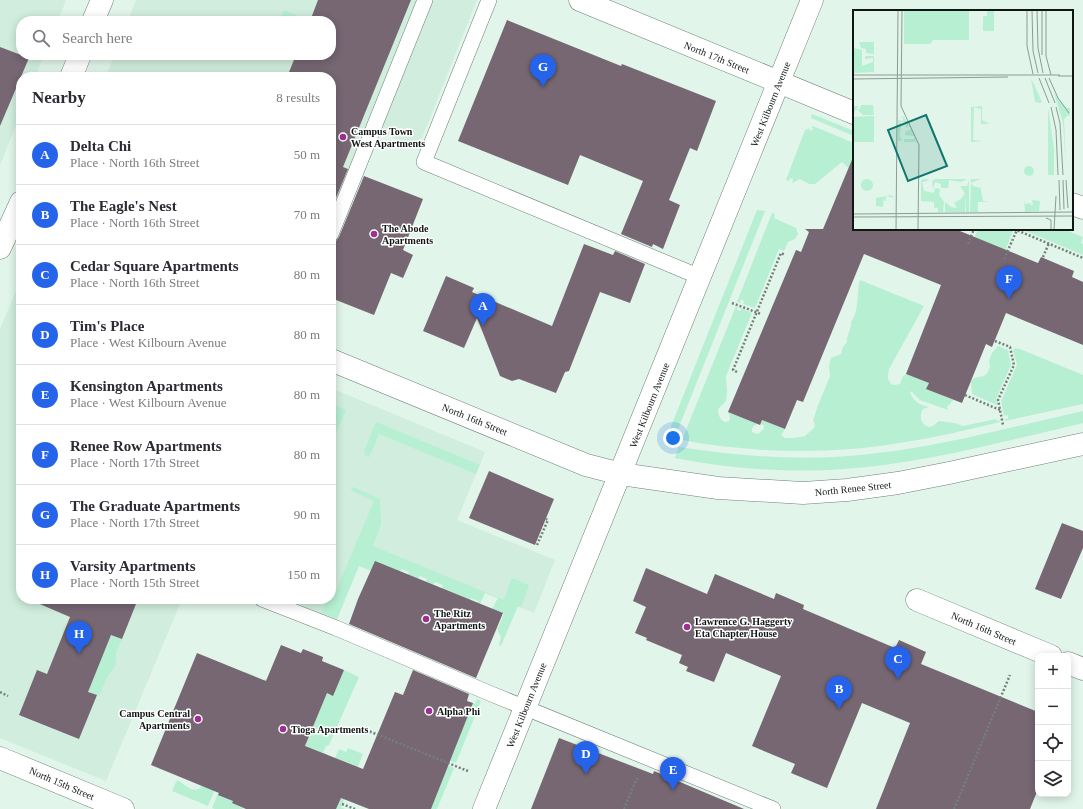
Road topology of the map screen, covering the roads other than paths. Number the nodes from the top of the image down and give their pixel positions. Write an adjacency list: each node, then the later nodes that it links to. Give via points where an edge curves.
1 (102, 0): 6 (street)
2 (425, 0): 14 (lane)
3 (489, 0): 17 (lane, via 424,162)
4 (580, 0): 9 (street, North 17th Street)
5 (812, 0): 9 (street, West Kilbourn Avenue)
6 (95, 16)
7 (78, 60): 8 (street)
8 (73, 72)
9 (779, 82): 10 (street, North 17th Street); 17 (street, West Kilbourn Avenue)
10 (853, 113)
11 (1073, 204): 12 (street)
12 (1083, 208)
13 (16, 214): 15 (street)
14 (336, 222)
15 (10, 228): 16 (street)
16 (0, 248)
17 (700, 277): 20 (street, West Kilbourn Avenue)
18 (336, 362): 20 (street, North 16th Street, via 586,465)
19 (1083, 444): 20 (street, North Renee Street, via 898,483 804,493 726,489)
20 (621, 474): 26 (street, West Kilbourn Avenue)
21 (916, 600): 23 (street, North 16th Street)
22 (275, 604): 26 (lane)
23 (1044, 653)
24 (1071, 664): 25 (street)
25 (1083, 669)
26 (525, 707): 29 (street, West Kilbourn Avenue); 30 (lane)
27 (0, 758): 28 (street, North 15th Street)
28 (123, 809)
29 (484, 809)
30 (773, 809)

